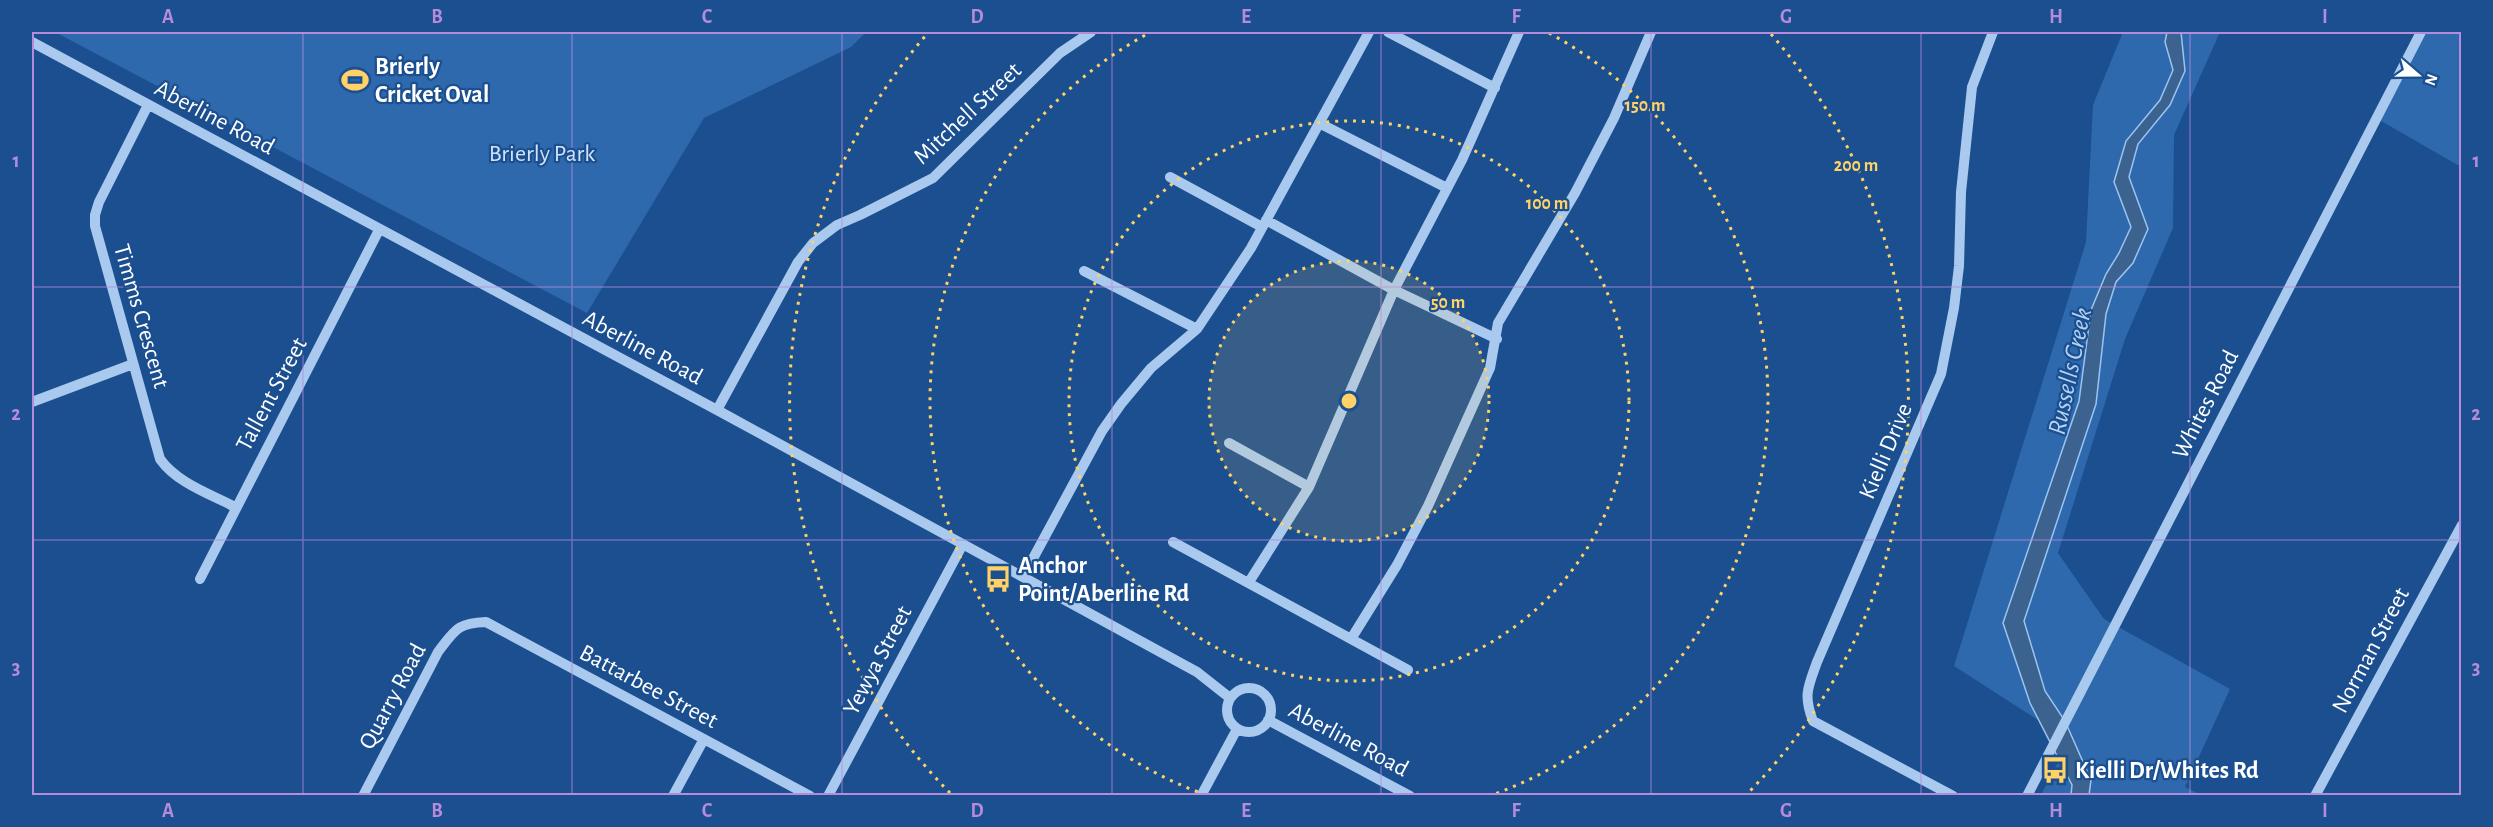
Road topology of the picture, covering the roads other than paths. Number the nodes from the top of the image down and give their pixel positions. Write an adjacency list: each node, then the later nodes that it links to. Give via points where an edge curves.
1 (1091, 32): 22 (street, Mitchell Street, via 1060,53 933,178 837,225 813,243 798,262)
2 (1370, 32): 11 (street)
3 (1388, 32): 9 (street)
4 (1519, 32): 9 (street)
5 (1651, 32): 19 (street, via 1614,118 1575,193 1505,309 1498,323)
6 (1993, 32): 45 (street, Kielli Drive, via 1972,87 1961,192 1959,266 1941,374 1817,662 1806,703 1813,721)
7 (2421, 32): 46 (street, Whites Road)
8 (32, 42): 10 (street, Aberline Road)
9 (1495, 88): 13 (street)
10 (148, 105): 15 (street, Aberline Road); 20 (street, Timms Crescent, via 95,215)
11 (1319, 123): 13 (street); 14 (street)
12 (1170, 177): 14 (street)
13 (1447, 188): 17 (street)
14 (1264, 224): 17 (street); 18 (street)
15 (379, 230): 22 (street, Aberline Road); 25 (street, Tallent Street)
16 (1084, 271): 18 (street)
17 (1394, 290): 19 (street); 24 (street)
18 (1197, 329): 29 (street, via 1151,368 1102,431)
19 (1497, 339): 33 (street, via 1490,368 1428,506)
20 (133, 364): 21 (street); 25 (street, Timms Crescent, via 160,459 179,478)
21 (32, 402)
22 (717, 410): 28 (street, Aberline Road)
23 (1229, 443): 24 (street)
24 (1309, 487): 31 (street)
25 (236, 507): 30 (street, Tallent Street)
26 (2462, 525): 47 (street, Norman Street)
27 (1173, 542): 31 (street)
28 (963, 544): 29 (street, Aberline Road); 42 (street, Yewya Street)
29 (1023, 577): 35 (street, Aberline Road, via 1197,672)
30 (200, 579)
31 (1248, 582): 33 (street)
32 (466, 623): 38 (street, Battarbee Street, via 486,622); 39 (street, Quarry Road, via 453,632 438,652)
33 (1351, 639): 34 (street)
34 (1408, 670)
35 (1230, 698): 36 (street, via 1242,689 1257,689 1268,699); 37 (street, via 1226,711)
36 (1268, 720): 37 (street, via 1258,730); 44 (street, Aberline Road)
37 (1237, 729): 43 (street)
38 (704, 739): 40 (street); 41 (street, Battarbee Street)
39 (363, 795)
40 (673, 795)
41 (810, 795)
42 (828, 795)
43 (1201, 795)
44 (1410, 795)
45 (1953, 795)
46 (2027, 795)
47 (2315, 795)

